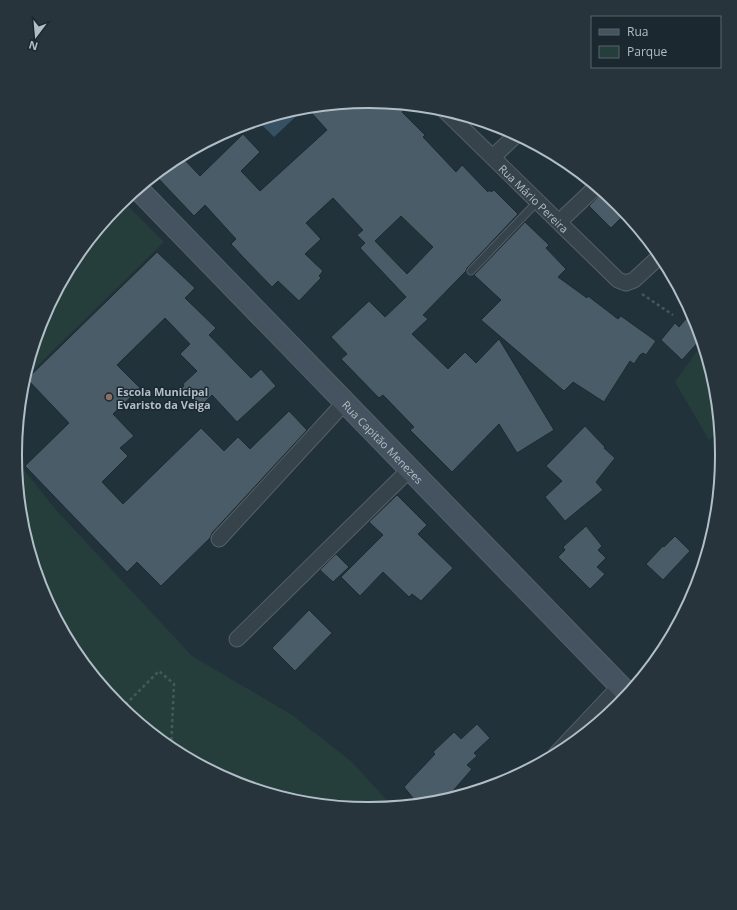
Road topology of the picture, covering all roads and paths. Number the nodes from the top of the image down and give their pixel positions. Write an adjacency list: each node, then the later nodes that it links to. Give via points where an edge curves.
1 (453, 119): 3 (street, Rua Mário Pereira)
2 (511, 139): 3 (street)
3 (493, 157): 6 (street, Rua Mário Pereira)
4 (592, 190): 7 (street)
5 (142, 193): 12 (street, Rua Capitão Menezes)
6 (538, 201): 7 (street, Rua Mário Pereira); 9 (lane)
7 (560, 221): 10 (street, Rua Mário Pereira, via 618,280)
8 (656, 260): 10 (street, via 634,280)
9 (471, 271)
10 (626, 283): 11 (path)
11 (673, 315)
12 (345, 402): 13 (street, Rua Capitão Menezes); 14 (street)
13 (410, 469): 15 (street); 16 (street, Rua Capitão Menezes)
14 (219, 539)
15 (236, 639)
16 (624, 690)
17 (617, 697): 19 (street)
18 (127, 703): 20 (path, via 159,671 174,684)
19 (593, 719)
20 (171, 740)

